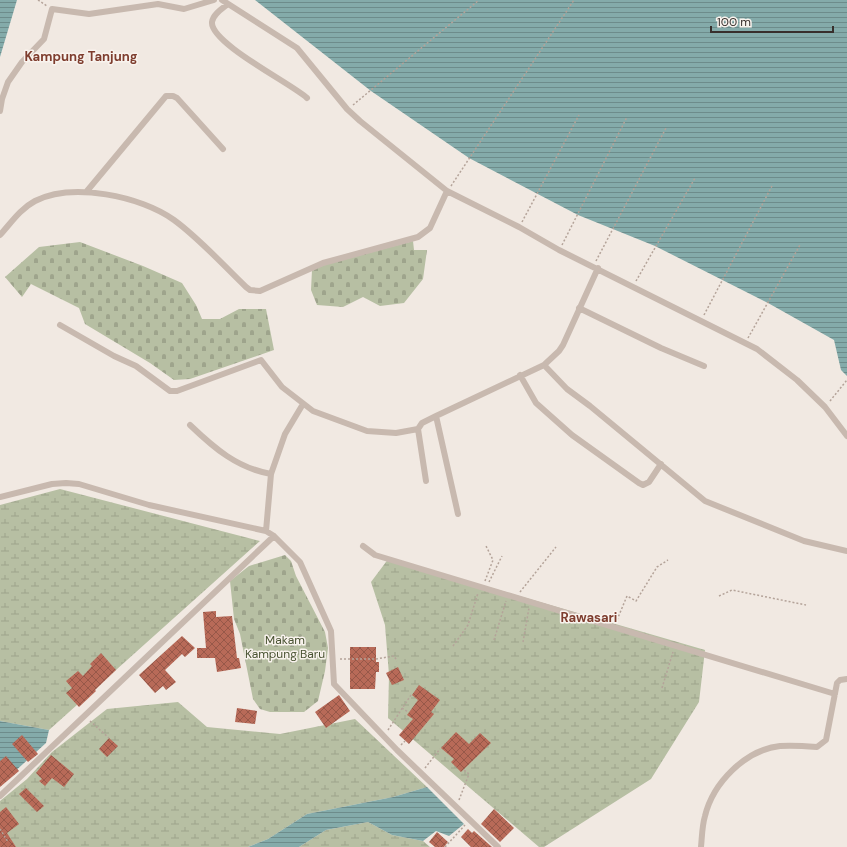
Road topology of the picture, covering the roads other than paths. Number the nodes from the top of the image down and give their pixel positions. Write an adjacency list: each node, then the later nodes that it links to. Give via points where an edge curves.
1 (214, 0): 5 (street, via 184,9 158,4 89,14 52,9 44,39 22,62 8,82)
2 (222, 0): 3 (street)
3 (228, 4): 4 (street, via 212,21 213,28 218,34 226,43 274,78); 8 (street, via 297,48 347,109)
4 (307, 98)
5 (0, 111)
6 (223, 149): 7 (street, via 177,98 166,96)
7 (87, 191): 8 (street, via 120,197 151,208 174,220 246,287 260,291 323,263 418,237 430,228); 9 (street, via 46,196 19,212)
8 (447, 191): 11 (street)
9 (2, 228): 10 (street)
10 (0, 235)
11 (595, 267): 12 (street); 21 (street, via 757,349 797,380 825,407)
12 (579, 308): 14 (street, via 564,345); 15 (street)
13 (60, 324): 17 (street, via 136,366 170,391 177,391 262,360 282,387)
14 (544, 365): 16 (street); 22 (street, via 567,389)
15 (704, 366)
16 (520, 375): 18 (street); 22 (street, via 536,402 572,435 639,483 643,485 649,482)
17 (303, 404): 20 (street, via 313,411 367,432 396,433); 23 (street, via 285,434)
18 (436, 416): 20 (street, via 422,423); 26 (street)
19 (190, 425): 23 (street, via 207,442 240,465)
20 (418, 429): 24 (street)
21 (847, 436)
22 (661, 464): 30 (street, via 706,501 722,509 804,542)
23 (271, 474): 27 (street)
24 (426, 480)
25 (0, 497): 27 (street, via 57,483 79,484 149,505)
26 (458, 514)
27 (266, 531): 28 (street)
28 (274, 536): 33 (street); 34 (street, via 300,562 331,631 334,684 384,737)
29 (363, 546): 32 (street, via 375,555)
30 (847, 551)
31 (847, 679): 32 (street, via 840,680)
32 (835, 694): 35 (street, via 826,740 822,744 817,747 779,746 759,752 745,760 723,780 704,816)
33 (0, 796)
34 (498, 847)
35 (701, 847)

